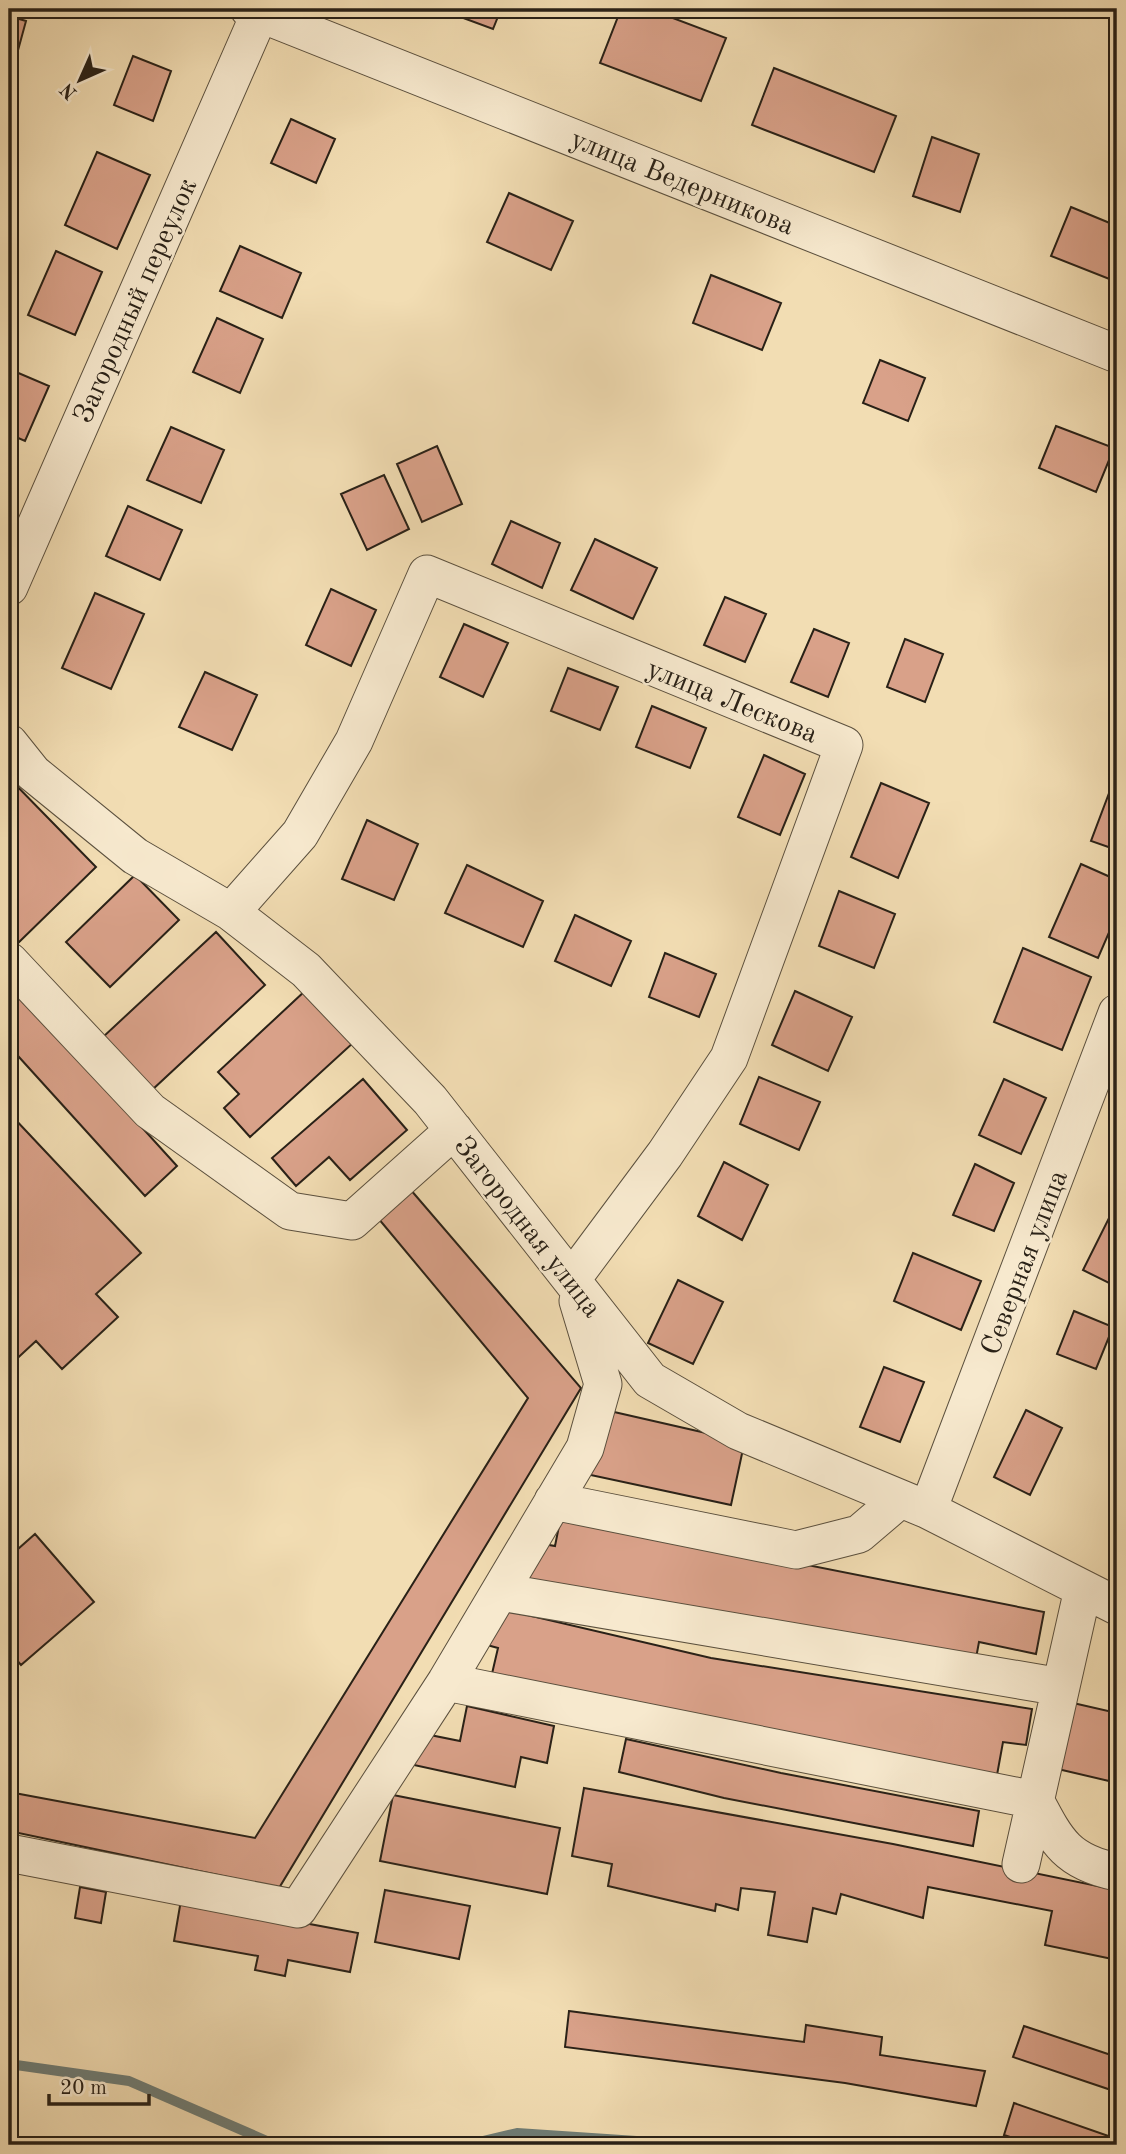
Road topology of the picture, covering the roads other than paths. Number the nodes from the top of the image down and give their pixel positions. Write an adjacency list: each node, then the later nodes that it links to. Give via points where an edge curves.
1 (254, 11): 2 (street, улица Ведерникова); 3 (street, Загородный переулок)
2 (1117, 354)
3 (9, 587)
4 (9, 743): 5 (street, Загородная улица, via 33,773 135,856)
5 (231, 912): 8 (street, Загородная улица, via 306,970); 9 (street, улица Лескова, via 300,834 354,741 427,574 844,745 729,1058)
6 (9, 961): 8 (street, via 150,1111 290,1211 352,1221)
7 (1117, 1013): 11 (street, Северная улица)
8 (454, 1130): 9 (street, Загородная улица)
9 (572, 1279): 10 (street, via 603,1384 585,1448); 11 (street, Загородная улица, via 650,1380 738,1431)
10 (553, 1501): 11 (street, via 796,1550 859,1534); 13 (street)
11 (914, 1504): 12 (street, Загородная улица)
12 (1083, 1589): 14 (street, Загородная улица); 16 (street)
13 (500, 1592): 15 (street); 16 (street)
14 (1117, 1606)
15 (446, 1682): 17 (street); 18 (street, via 298,1909)
16 (1061, 1686): 17 (street)
17 (1035, 1800): 19 (street); 20 (street, via 1056,1839 1077,1859)
18 (9, 1853)
19 (1021, 1864)
20 (1117, 1872)

